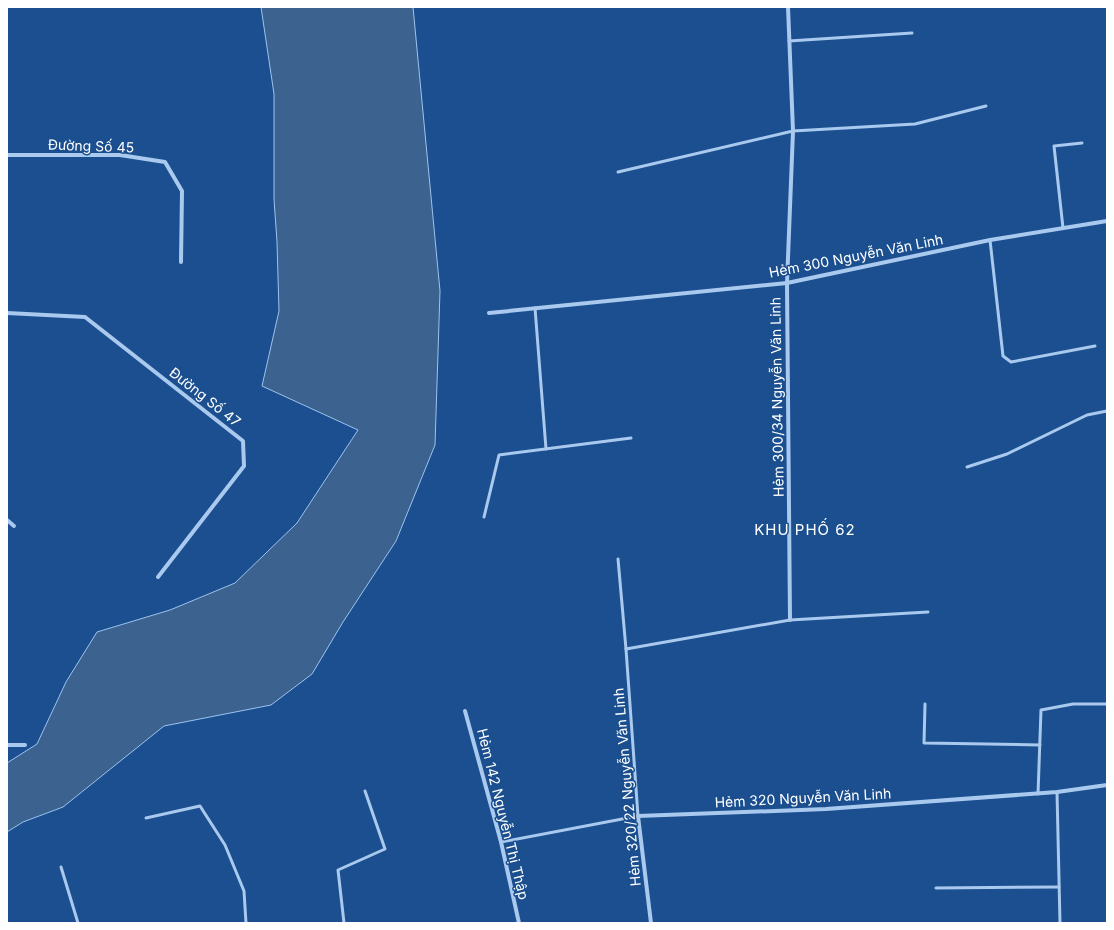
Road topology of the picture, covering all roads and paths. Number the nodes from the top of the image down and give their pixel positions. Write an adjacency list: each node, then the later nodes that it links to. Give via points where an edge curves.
1 (788, 7): 3 (street, Hẻm 300/34 Nguyễn Văn Linh)
2 (912, 32): 3 (lane)
3 (789, 41): 5 (street, Hẻm 300/34 Nguyễn Văn Linh)
4 (986, 106): 5 (lane, via 915,124)
5 (793, 132): 8 (lane); 13 (street, Hẻm 300/34 Nguyễn Văn Linh)
6 (1082, 143): 10 (lane, via 1054,146)
7 (7, 155): 12 (street, Đường Số 45, via 120,155 165,162 182,191)
8 (618, 172)
9 (1107, 221): 10 (street, Hẻm 300 Nguyễn Văn Linh)
10 (1063, 228): 11 (street, Hẻm 300 Nguyễn Văn Linh)
11 (990, 240): 13 (street, Hẻm 300 Nguyễn Văn Linh); 17 (lane, via 1003,356 1011,362)
12 (181, 262)
13 (787, 283): 14 (street, Hẻm 300 Nguyễn Văn Linh); 28 (street, Hẻm 300/34 Nguyễn Văn Linh)
14 (535, 308): 16 (street, Hẻm 300 Nguyễn Văn Linh); 20 (lane)
15 (7, 313): 26 (street, Đường Số 47, via 85,317 243,441 244,466)
16 (489, 313)
17 (1095, 346)
18 (1107, 411): 21 (lane, via 1087,414 1007,454)
19 (631, 438): 20 (lane)
20 (546, 449): 22 (lane, via 499,456)
21 (967, 467)
22 (484, 517)
23 (7, 520): 24 (street)
24 (14, 526)
25 (618, 559): 29 (lane, Hẻm 320/22 Nguyễn Văn Linh)
26 (158, 577)
27 (928, 612): 28 (lane)
28 (790, 620): 29 (lane)
29 (626, 649): 40 (lane, Hẻm 320/22 Nguyễn Văn Linh)
30 (925, 704): 35 (lane, via 924,743)
31 (1107, 704): 35 (lane, via 1073,704 1041,710)
32 (465, 711): 42 (street, Hẻm 142 Nguyễn Thị Thập)
33 (7, 745): 34 (street)
34 (25, 745)
35 (1040, 745): 39 (lane)
36 (1107, 785): 38 (street, Hẻm 320 Nguyễn Văn Linh)
37 (365, 791): 48 (lane, via 385,849 338,870)
38 (1057, 792): 39 (street, Hẻm 320 Nguyễn Văn Linh); 44 (lane)
39 (1038, 794): 40 (street, Hẻm 320 Nguyễn Văn Linh, via 826,809)
40 (638, 816): 42 (lane, Hẻm 320 Nguyễn Văn Linh); 50 (street, Hẻm 320/22 Nguyễn Văn Linh)
41 (146, 818): 47 (lane, via 200,806 225,845 244,892)
42 (501, 842): 49 (street, Hẻm 142 Nguyễn Thị Thập)
43 (61, 867): 46 (lane)
44 (1059, 887): 45 (lane); 51 (lane)
45 (936, 888)
46 (78, 923)
47 (246, 923)
48 (344, 923)
49 (519, 923)
50 (651, 923)
51 (1060, 923)

